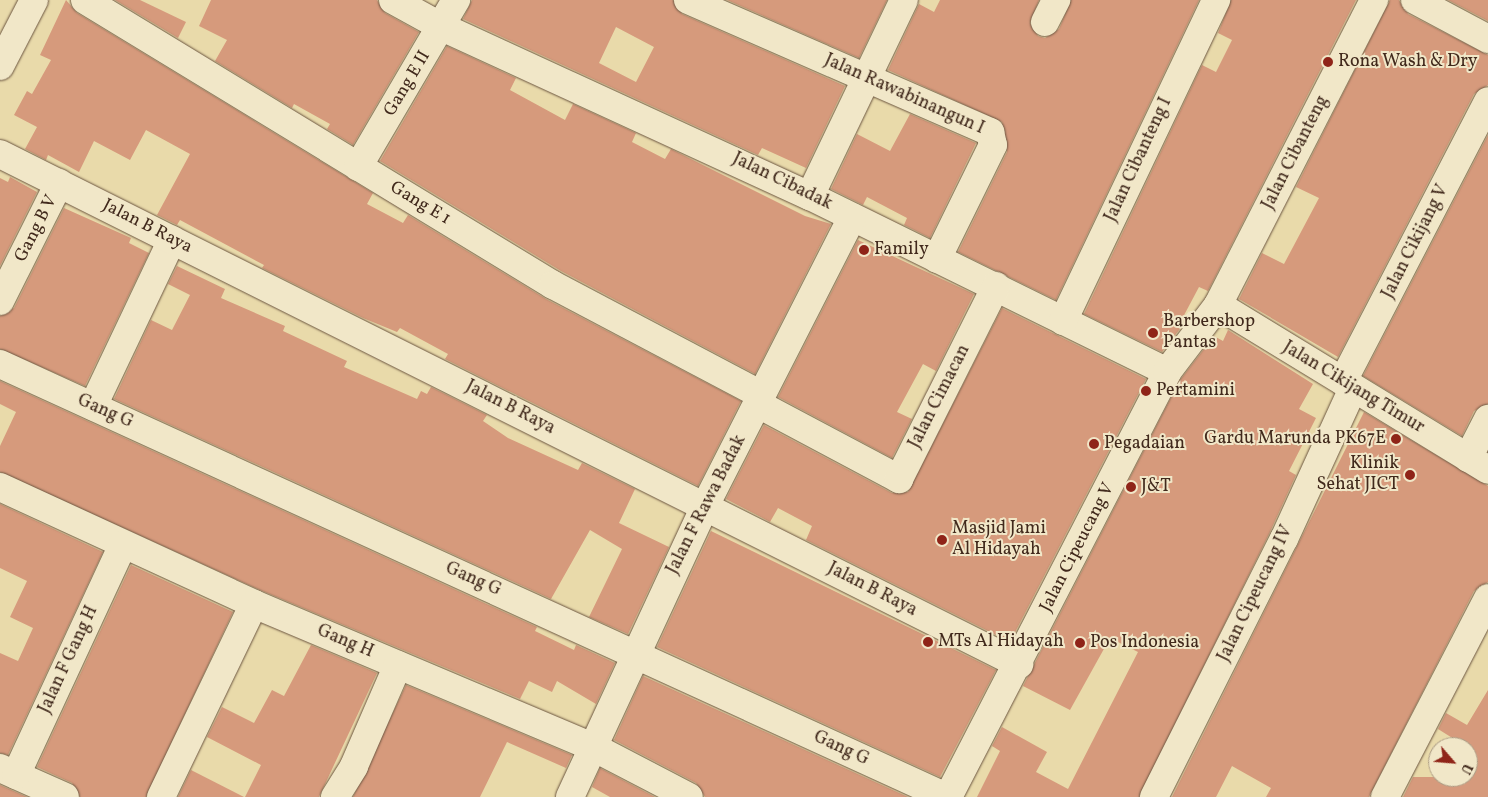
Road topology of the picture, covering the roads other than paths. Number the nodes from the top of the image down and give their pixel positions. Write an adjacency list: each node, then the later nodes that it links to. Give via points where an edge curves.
1 (34, 0): 12 (street)
2 (85, 0): 16 (street, Gang E 1)
3 (393, 0): 10 (street, Jalan Cibadak)
4 (456, 0): 10 (street, Gang E II)
5 (688, 0): 13 (street, Jalan Rawabinangun I)
6 (904, 0): 13 (street)
7 (1216, 0): 25 (street, Jalan Cibanteng I)
8 (1374, 0): 24 (street, Jalan Cibanteng)
9 (1415, 0): 11 (street)
10 (442, 27): 16 (street, Gang E II); 18 (street, Jalan Cibadak)
11 (1488, 39)
12 (0, 66)
13 (867, 78): 18 (street); 21 (street, Jalan Rawabinangun I, via 993,136 993,145)
14 (1488, 101): 28 (street, Jalan Cikijang V)
15 (0, 154): 17 (street, Jalan B Raya)
16 (358, 167): 29 (street, Gang E 1, via 553,285)
17 (60, 183): 20 (street, Jalan B Raya); 23 (street, Gang B V)
18 (810, 196): 19 (street, Jalan Cibadak)
19 (852, 217): 21 (street, Jalan Cibadak); 29 (street, Jalan F Rawa Badak)
20 (172, 240): 30 (street); 35 (street, Jalan B Raya)
21 (937, 259): 22 (street, Jalan Cibadak)
22 (996, 286): 25 (street, Jalan Cibadak); 33 (street, Jalan Cimacan, via 899,479)
23 (0, 301)
24 (1218, 305): 27 (street, Jalan Cipeucang V); 28 (street, Jalan Cikijang Timur)
25 (1063, 321): 27 (street, Jalan Cibadak)
26 (0, 364): 30 (street, Gang G)
27 (1167, 372): 40 (street, Jalan Cipeucang V)
28 (1348, 384): 32 (street, Jalan Cikijang Timur); 50 (street, Jalan Cipeucang IV, via 1275,556)
29 (760, 400): 33 (street, Gang E 1); 35 (street, Jalan F Rawa Badak)
30 (93, 406): 39 (street, Gang G)
31 (1488, 419): 32 (street)
32 (1478, 464)
33 (870, 466)
34 (0, 487): 36 (street, Gang H)
35 (705, 506): 39 (street, Jalan F Rawa Badak); 40 (street, Jalan B Raya)
36 (123, 545): 38 (street, Gang H); 43 (street, Jalan F Gang H)
37 (1488, 598): 51 (street)
38 (254, 604): 41 (street, Gang H); 45 (street)
39 (634, 653): 42 (street, Jalan F Rawa Badak); 49 (street, Gang G)
40 (1019, 664): 49 (street, Jalan Cipeucang V)
41 (398, 665): 42 (street, Gang H); 46 (street, via 354,766)
42 (593, 746): 47 (street, Jalan F Rawa Badak); 48 (street, Gang H)
43 (8, 771): 44 (street)
44 (60, 796)
45 (161, 797)
46 (334, 797)
47 (570, 797)
48 (689, 797)
49 (947, 797)
50 (1154, 797)
51 (1385, 797)

